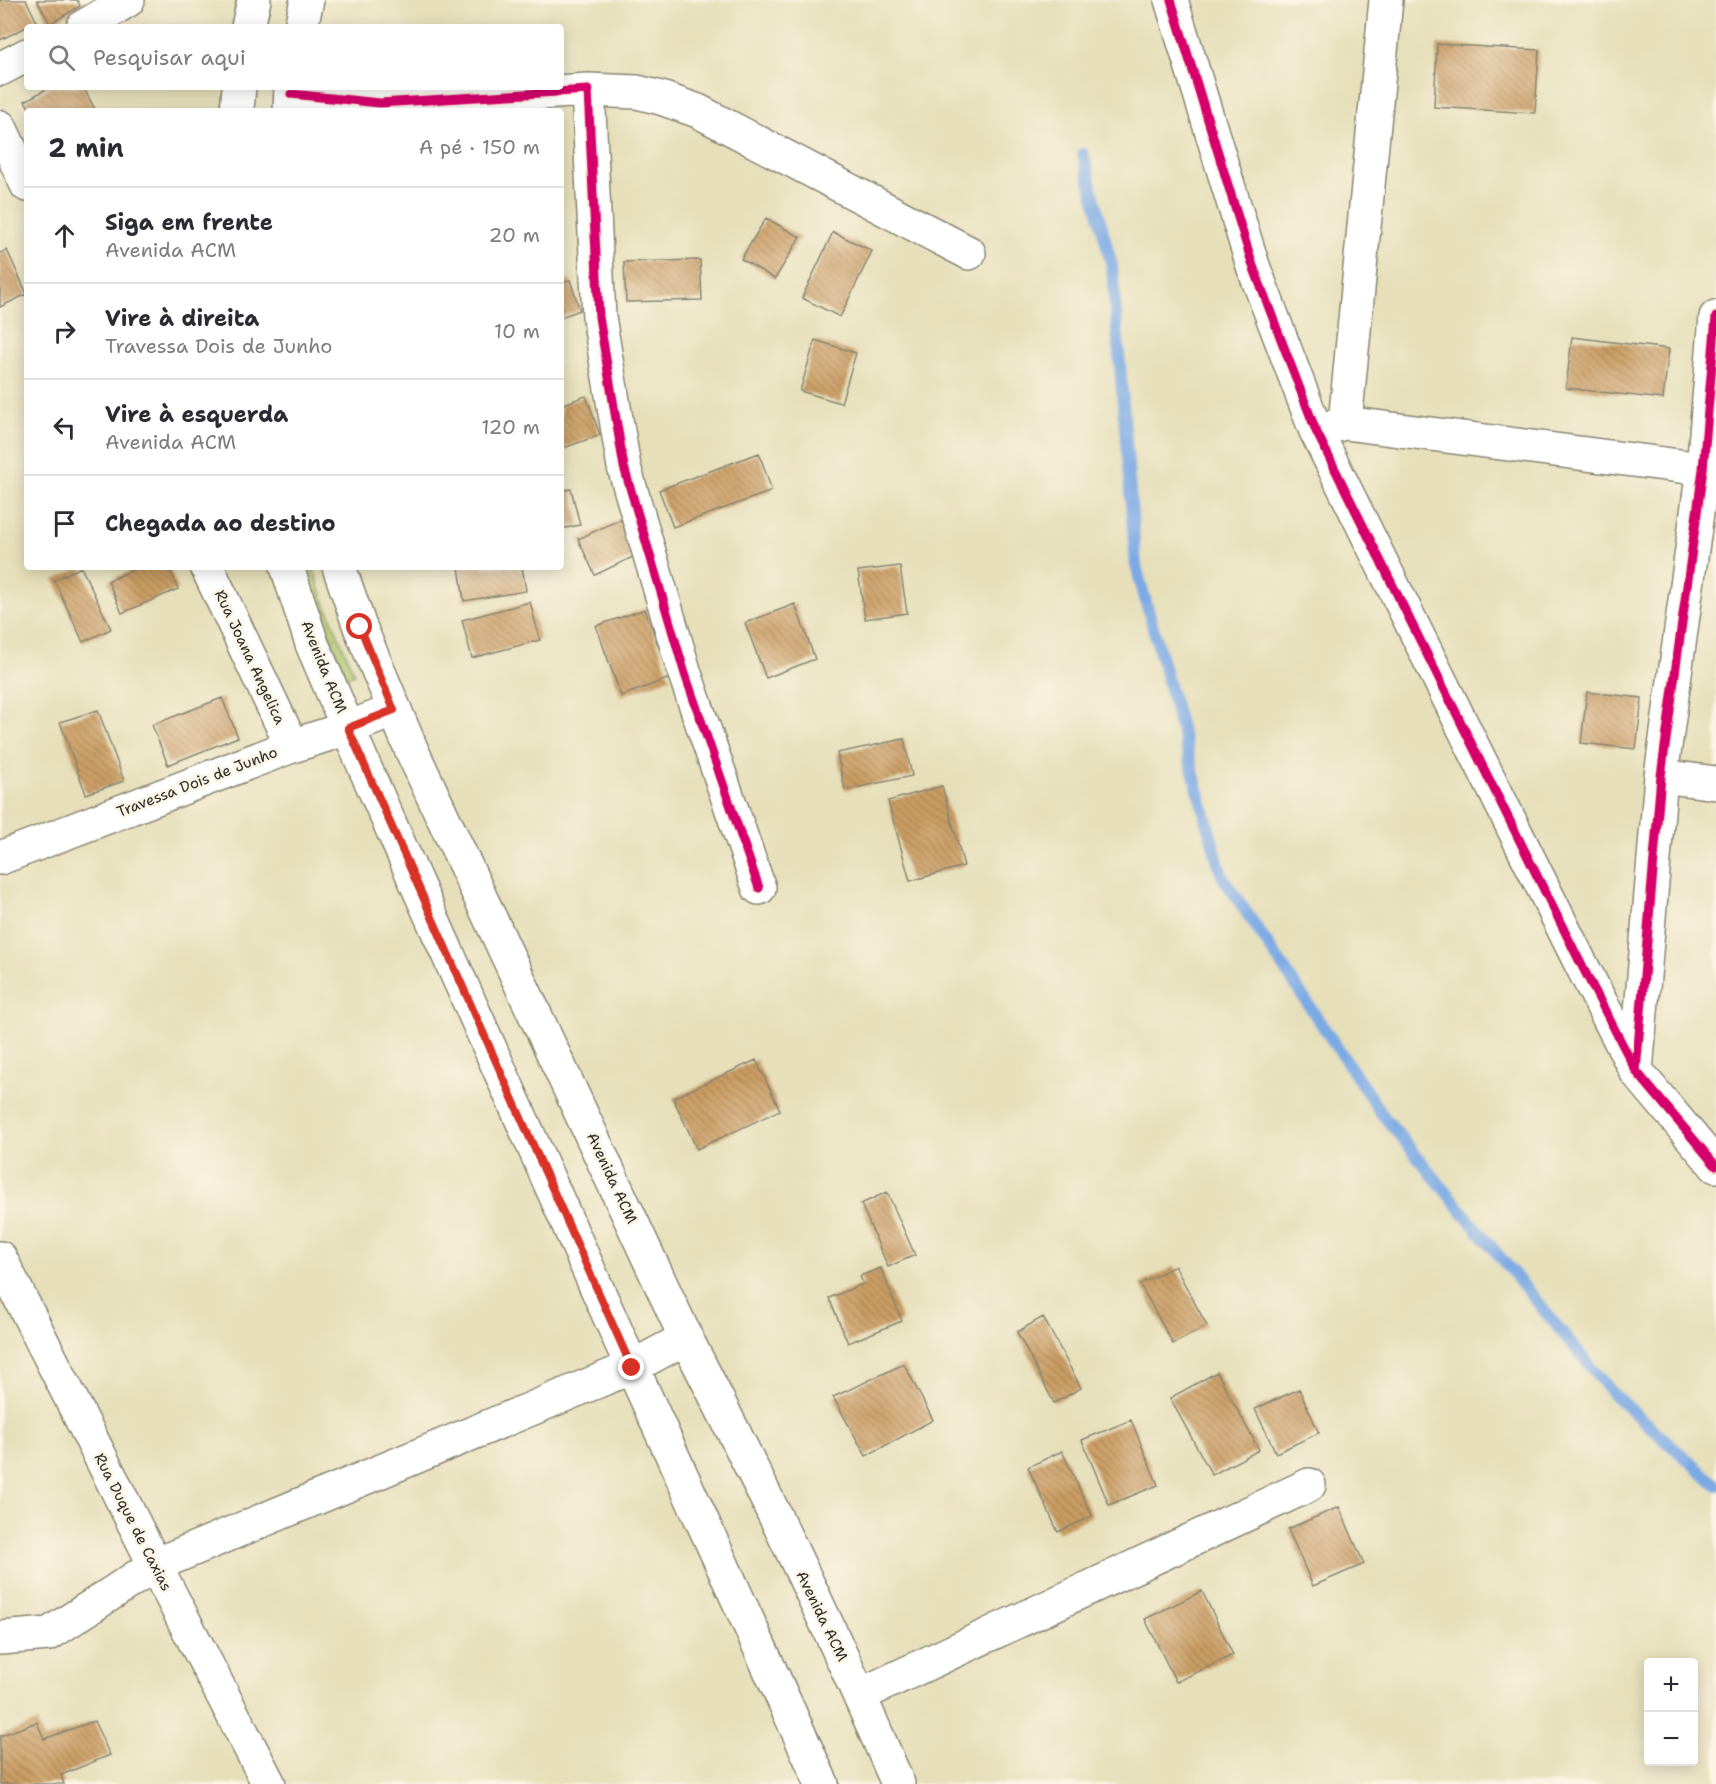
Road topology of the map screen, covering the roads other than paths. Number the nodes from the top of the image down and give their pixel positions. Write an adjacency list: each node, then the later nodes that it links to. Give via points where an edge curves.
1 (128, 0): 6 (street)
2 (254, 0): 7 (street)
3 (307, 0): 8 (street)
4 (1171, 0): 19 (street, via 1253,266)
5 (1386, 0): 19 (street)
6 (88, 24)
7 (249, 24)
8 (302, 24)
9 (24, 57): 10 (street)
10 (0, 69)
11 (239, 90): 14 (street)
12 (588, 90): 13 (street, via 380,103); 17 (street, via 637,92 698,111); 30 (street, via 599,317 624,466 685,674)
13 (291, 97)
14 (237, 108)
15 (2, 138): 16 (street)
16 (24, 179)
17 (969, 253)
18 (1716, 317): 20 (street)
19 (1330, 427): 20 (street); 31 (street, via 1579,960)
20 (1703, 469): 27 (street)
21 (208, 570): 26 (street, Rua Joana Angelica)
22 (288, 570): 25 (street, Avenida ACM, via 312,644)
23 (340, 570): 24 (street, Avenida ACM)
24 (394, 710): 25 (street, Travessa Dois de Junho); 34 (street, Avenida ACM)
25 (348, 728): 26 (street, Travessa Dois de Junho); 35 (street, Avenida ACM)
26 (292, 746): 29 (street, Travessa Dois de Junho)
27 (1661, 776): 28 (street); 31 (street)
28 (1716, 783)
29 (0, 858)
30 (759, 888)
31 (1636, 1071): 32 (street)
32 (1716, 1166)
33 (0, 1258): 37 (street, Rua Duque de Caxias)
34 (686, 1338): 35 (street); 39 (street, Avenida ACM)
35 (632, 1368): 37 (street); 41 (street, Avenida ACM)
36 (1309, 1485): 39 (street)
37 (155, 1565): 38 (street, via 50,1634); 40 (street, Rua Duque de Caxias)
38 (0, 1638)
39 (860, 1695): 42 (street, Avenida ACM)
40 (269, 1784)
41 (822, 1784)
42 (897, 1784)

